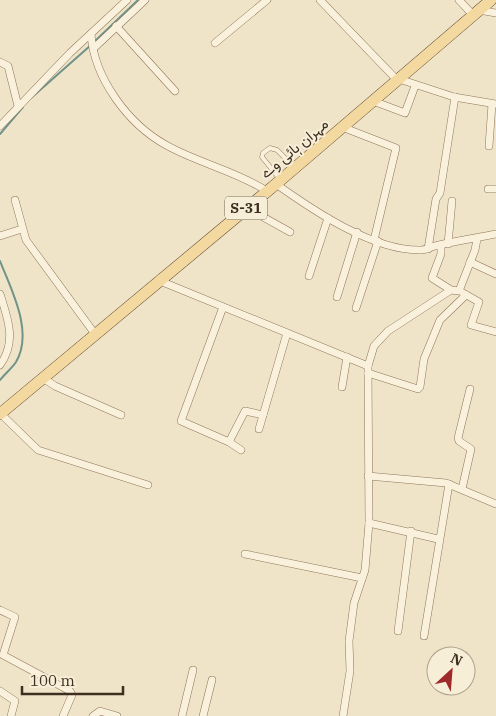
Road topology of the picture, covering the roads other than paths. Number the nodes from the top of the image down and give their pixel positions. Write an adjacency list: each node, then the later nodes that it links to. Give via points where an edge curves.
1 (127, 0): 10 (street)
2 (144, 0): 9 (street)
3 (267, 0): 11 (street)
4 (320, 0): 14 (street)
5 (459, 0): 7 (street)
6 (491, 0): 7 (main road, مہران ہائی وے / S-31)
7 (476, 13): 8 (street); 14 (main road, مہران ہائی وے / S-31)
8 (496, 13)
9 (116, 26): 12 (street); 16 (street)
10 (91, 36): 12 (street); 20 (street)
11 (215, 43)
12 (94, 47): 25 (street, via 114,99 164,144 244,178)
13 (0, 62): 20 (street, via 8,66)
14 (398, 80): 15 (street); 18 (main road, مہران ہائی وے / S-31)
15 (415, 86): 17 (street); 18 (street, via 405,113)
16 (175, 91)
17 (455, 97): 19 (street); 38 (street)
18 (373, 101): 22 (main road, مہران ہائی وے / S-31)
19 (494, 104): 23 (street)
20 (18, 106): 21 (street)
21 (0, 126)
22 (342, 127): 24 (main road, مہران ہائی وے / S-31); 36 (street, via 396,148)
23 (489, 146)
24 (295, 168): 25 (main road, مہران ہائی وے / S-31); 25 (lane, via 277,150 270,148 263,153)
25 (275, 185): 28 (main road, مہران ہائی وے / S-31); 29 (street)
26 (15, 200): 30 (street)
27 (452, 201): 37 (street)
28 (246, 208): 31 (street); 42 (main road, مہران ہائی وے / S-31)
29 (328, 218): 32 (street); 41 (street)
30 (22, 229): 34 (street); 50 (street, via 42,264)
31 (290, 232)
32 (357, 232): 36 (street); 45 (street)
33 (496, 234): 35 (street)
34 (0, 236)
35 (477, 239): 37 (street); 39 (street)
36 (376, 240): 38 (street, via 399,250); 47 (street)
37 (445, 244): 38 (street); 43 (street, via 432,278)
38 (428, 249)
39 (470, 262): 40 (street); 43 (street)
40 (496, 274)
41 (309, 276)
42 (160, 278): 46 (street); 50 (main road, مہران ہائی وے / S-31)
43 (459, 292): 48 (street, via 479,302 471,325); 53 (street, via 388,331 374,346); 53 (street, via 440,320 424,359 420,387)
44 (0, 294): 52 (street, via 11,344)
45 (337, 297)
46 (223, 307): 49 (street); 61 (street, via 181,421)
47 (356, 308)
48 (496, 332)
49 (288, 333): 51 (street); 59 (street)
50 (94, 334): 54 (main road, مہران ہائی وے / S-31)
51 (347, 357): 53 (street); 55 (street)
52 (0, 365)
53 (368, 369): 63 (street)
54 (43, 378): 57 (main road, مہران ہائی وے / S-31); 58 (street)
55 (342, 387)
56 (470, 389): 66 (street, via 458,438 471,449)
57 (0, 413): 65 (street, via 38,450)
58 (121, 415)
59 (263, 415): 60 (street); 61 (street, via 244,411)
60 (259, 429)
61 (229, 442): 62 (street)
62 (241, 450)
63 (368, 476): 64 (street); 68 (street)
64 (449, 484): 66 (street); 70 (street)
65 (148, 485)
66 (462, 489): 67 (street)
67 (496, 504)
68 (369, 523): 69 (street); 72 (street)
69 (411, 531): 70 (street); 74 (street)
70 (438, 538): 75 (street)
71 (245, 554): 72 (street)
72 (362, 578): 85 (street, via 354,603 349,641 350,671)
73 (0, 610): 80 (street, via 15,617 3,655 70,691 72,694)
74 (398, 631)
75 (424, 636)
76 (192, 670): 83 (street)
77 (212, 680): 84 (street)
78 (0, 691): 79 (street, via 14,701)
79 (11, 716)
80 (63, 716)
81 (92, 716): 82 (street, via 100,711)
82 (117, 716)
83 (182, 716)
84 (202, 716)
85 (343, 716)

